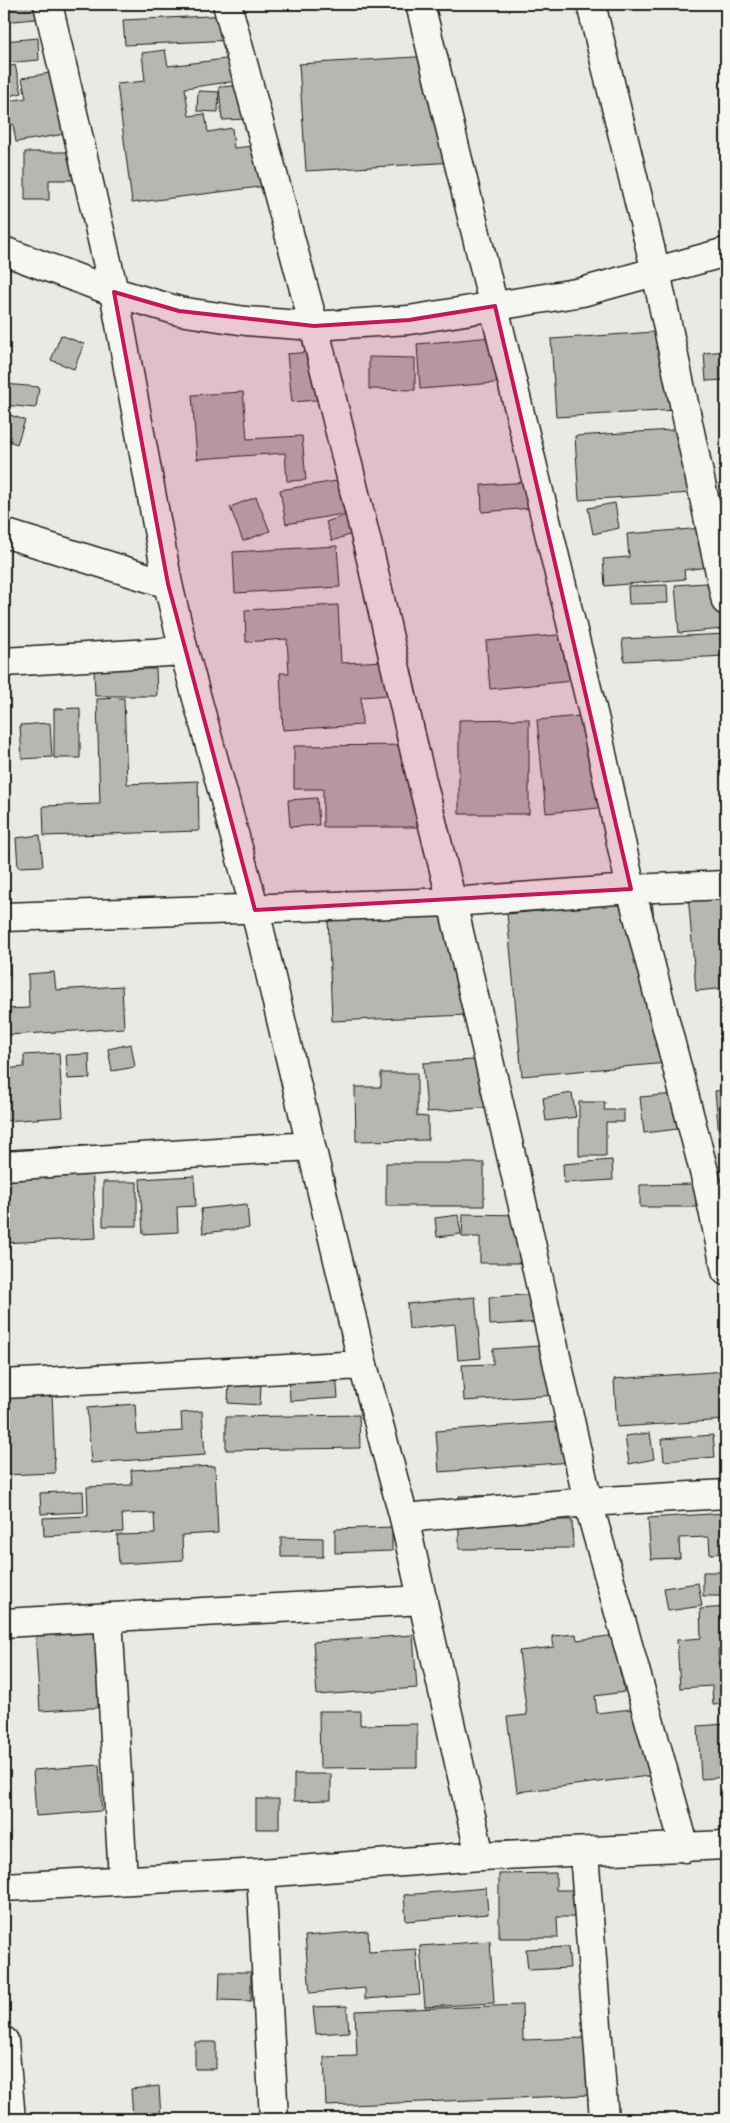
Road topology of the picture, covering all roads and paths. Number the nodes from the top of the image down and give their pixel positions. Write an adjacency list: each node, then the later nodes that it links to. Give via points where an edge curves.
1 (48, 4): 8 (street)
2 (227, 4): 10 (street)
3 (420, 4): 9 (street)
4 (591, 4): 7 (street)
5 (4, 251): 8 (street)
6 (726, 252): 7 (street)
7 (656, 272): 9 (street, via 582,292); 13 (street)
8 (114, 292): 10 (street, via 179,311 246,321); 12 (street)
9 (495, 306): 10 (street, via 410,320); 17 (street)
10 (314, 326): 18 (street)
11 (4, 533): 12 (street)
12 (168, 584): 14 (street)
13 (726, 601)
14 (184, 651): 15 (street); 19 (street)
15 (4, 662)
16 (726, 885): 17 (street)
17 (632, 889): 18 (street); 23 (street, via 708,1187)
18 (452, 902): 19 (street); 27 (street)
19 (255, 910): 20 (street); 21 (street)
20 (4, 917)
21 (310, 1146): 22 (street); 24 (street)
22 (4, 1166)
23 (726, 1271)
24 (363, 1365): 25 (street); 28 (street)
25 (4, 1384)
26 (726, 1494): 27 (street)
27 (588, 1502): 28 (street); 33 (street)
28 (404, 1518): 29 (street)
29 (423, 1600): 30 (street); 35 (street)
30 (108, 1617): 31 (street); 37 (street)
31 (4, 1623)
32 (726, 1845): 33 (street)
33 (685, 1848): 34 (street)
34 (584, 1852): 35 (street); 42 (street)
35 (480, 1856): 36 (street)
36 (260, 1873): 37 (street); 41 (street)
37 (123, 1879): 38 (street)
38 (4, 1887)
39 (4, 2040): 40 (street)
40 (11, 2119)
41 (274, 2119)
42 (604, 2119)

